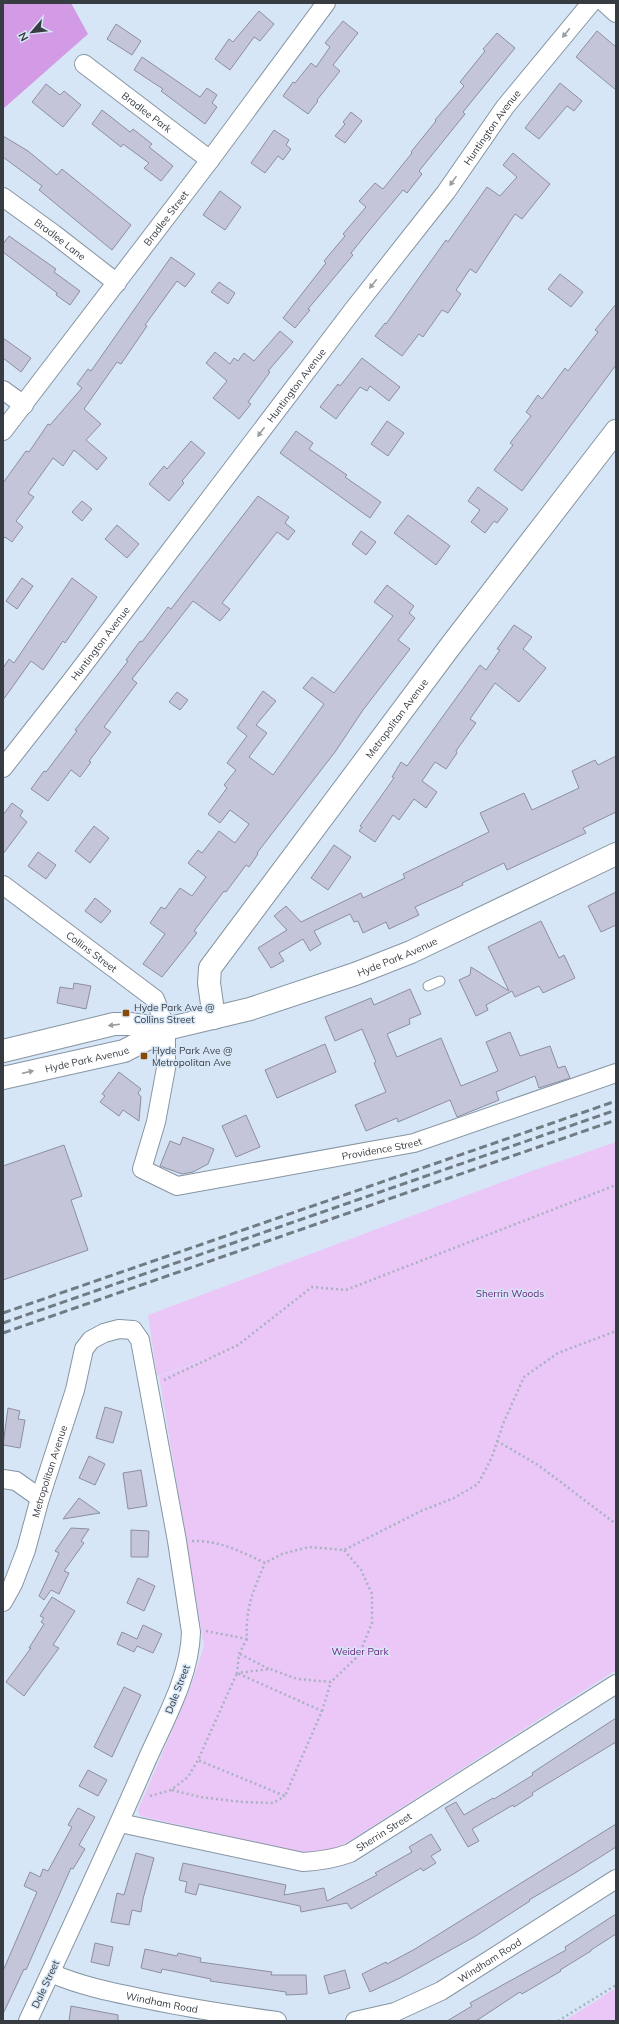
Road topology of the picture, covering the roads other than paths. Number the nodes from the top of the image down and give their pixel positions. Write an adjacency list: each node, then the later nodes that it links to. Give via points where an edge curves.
1 (326, 3): 6 (street, Bradlee Street)
2 (590, 3): 13 (street, Huntington Avenue, one-way to 13, via 505,107 446,192)
3 (605, 3): 4 (street)
4 (616, 13)
5 (84, 64): 6 (street, Bradlee Park)
6 (210, 160): 8 (street, Bradlee Street)
7 (3, 197): 8 (street, Bradlee Lane)
8 (117, 283): 10 (street, Bradlee Street)
9 (3, 390): 10 (street)
10 (24, 405): 11 (street, Bradlee Street)
11 (3, 431)
12 (616, 431): 18 (main road, Metropolitan Avenue, via 452,644 210,968 209,983)
13 (3, 768)
14 (616, 854): 18 (main road, Hyde Park Avenue, via 411,952 286,998)
15 (3, 885): 19 (street, Collins Street, via 155,999)
16 (440, 981): 17 (lane)
17 (428, 986)
18 (214, 1018): 19 (main road, Hyde Park Avenue)
19 (166, 1029): 20 (main road, Hyde Park Avenue, one-way to 20, via 114,1024); 21 (street, Providence Street, via 166,1068 156,1122 142,1169 177,1186 414,1143); 22 (main road, Hyde Park Avenue, one-way to 19, via 124,1051)
20 (3, 1051)
21 (616, 1073)
22 (3, 1078)
23 (91, 1340): 25 (street, Metropolitan Avenue, via 84,1349 75,1390); 28 (street, Dale Street, via 119,1329 133,1330 140,1340 192,1632 185,1670)
24 (3, 1479): 25 (street, via 16,1481)
25 (40, 1498): 26 (street, Metropolitan Avenue, via 26,1550)
26 (3, 1602)
27 (616, 1684): 28 (street, Sherrin Street, via 350,1853 336,1858 303,1862)
28 (120, 1824): 30 (street, Dale Street)
29 (616, 1879): 33 (street, Windham Road, via 441,1991 395,2012)
30 (51, 1973): 31 (street, Dale Street); 32 (street, Windham Road, via 74,1983 108,1992 208,2012)
31 (28, 2021)
32 (277, 2021)
33 (355, 2021)

